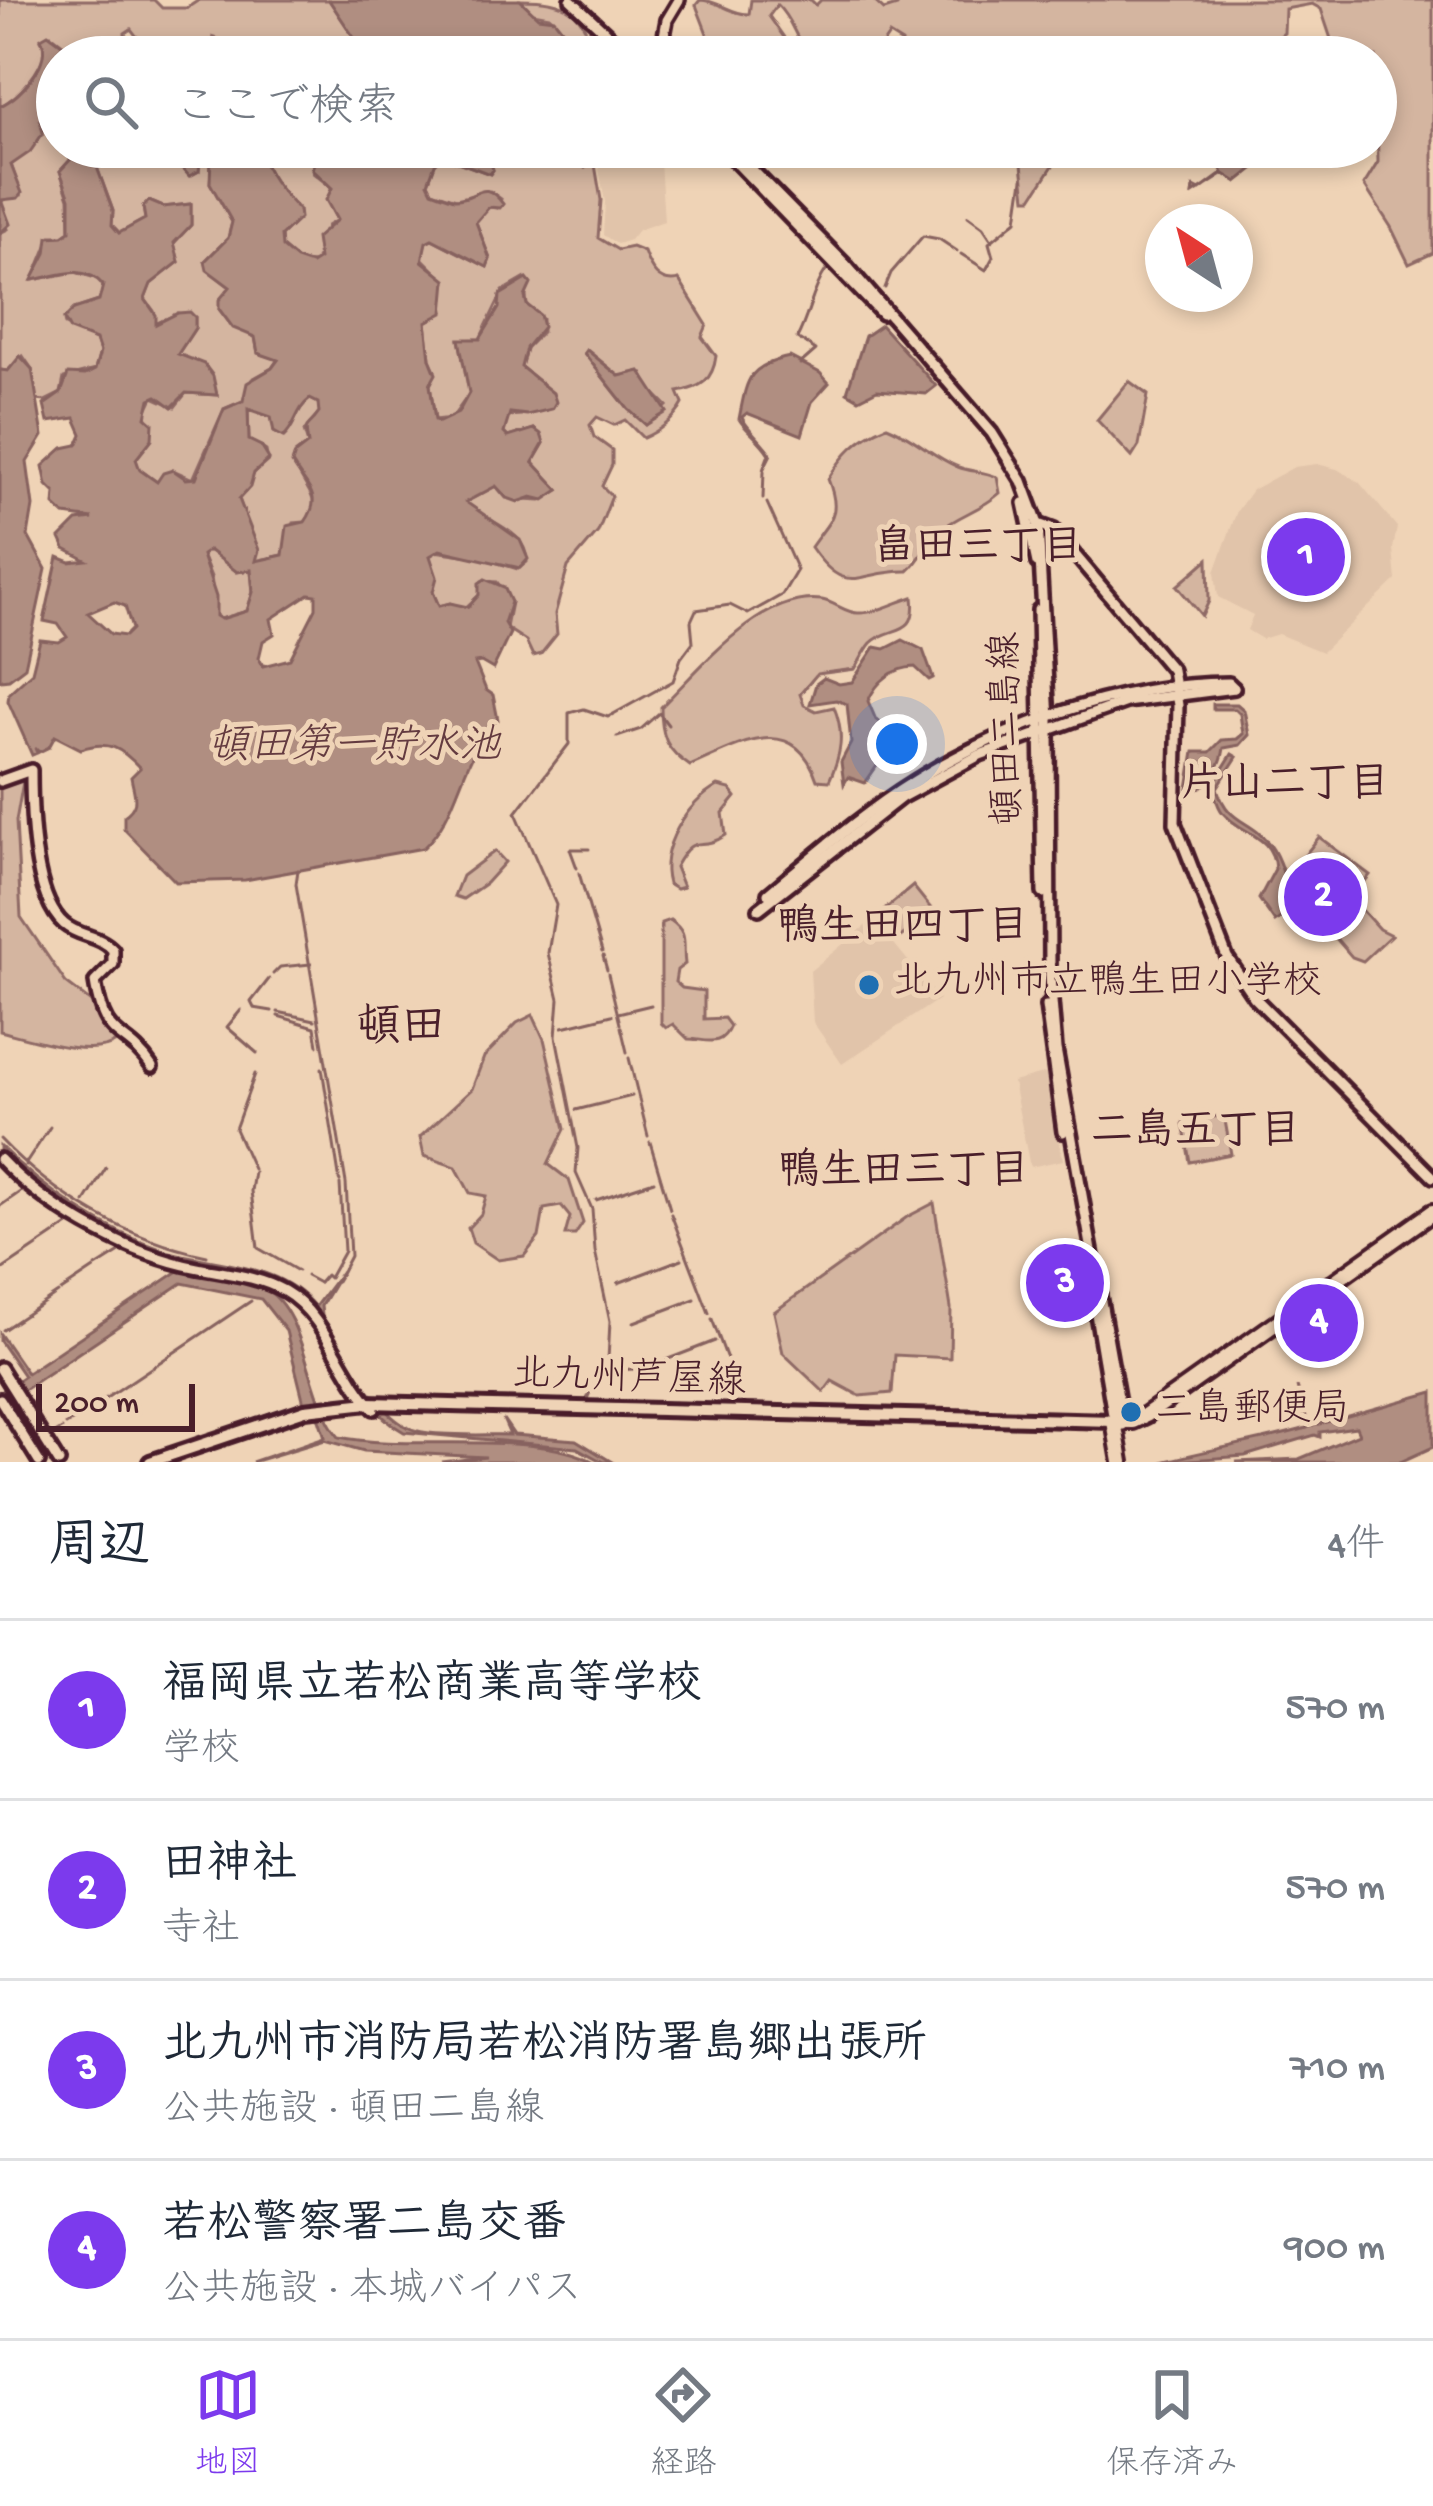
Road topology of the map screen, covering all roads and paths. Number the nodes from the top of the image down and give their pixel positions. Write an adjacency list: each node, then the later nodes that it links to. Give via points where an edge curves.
1 (571, 0): 4 (main road)
2 (581, 0): 5 (main road)
3 (679, 0): 6 (main road)
4 (612, 36)
5 (616, 36)
6 (664, 36)
7 (745, 168): 11 (main road, 頓田二島線, via 884,316 1009,468 1038,567)
8 (747, 168): 9 (main road, 頓田二島線, via 847,266 992,433)
9 (1038, 524): 10 (main road, 頓田二島線, via 1054,530 1168,661); 11 (main road, 頓田二島線)
10 (1177, 690): 10 (main road, via 1229,683 1234,688 1231,691); 11 (main road); 17 (main road, via 1175,823 1227,957 1254,997)
11 (1043, 726): 13 (main road, via 1000,738 898,792); 14 (main road, via 902,797); 23 (main road, 頓田二島線, via 1049,1040)
12 (0, 781): 15 (main road, via 31,770 30,831 50,900 69,928 113,950 113,964 95,982 100,1007 113,1033)
13 (768, 894)
14 (760, 909)
15 (152, 1067)
16 (0, 1159): 21 (main road, via 52,1202 131,1247 286,1292)
17 (1433, 1177)
18 (1433, 1215): 23 (highway, via 1166,1410)
19 (0, 1368): 25 (main road)
20 (0, 1399): 24 (main road)
21 (370, 1406): 22 (main road, 北九州芦屋線); 23 (main road, 北九州芦屋線)
22 (306, 1412): 26 (main road, 北九州芦屋線); 27 (main road, 北九州芦屋線)
23 (1119, 1424): 28 (highway)
24 (39, 1462)
25 (59, 1462)
26 (150, 1462)
27 (170, 1462)
28 (1124, 1462)

